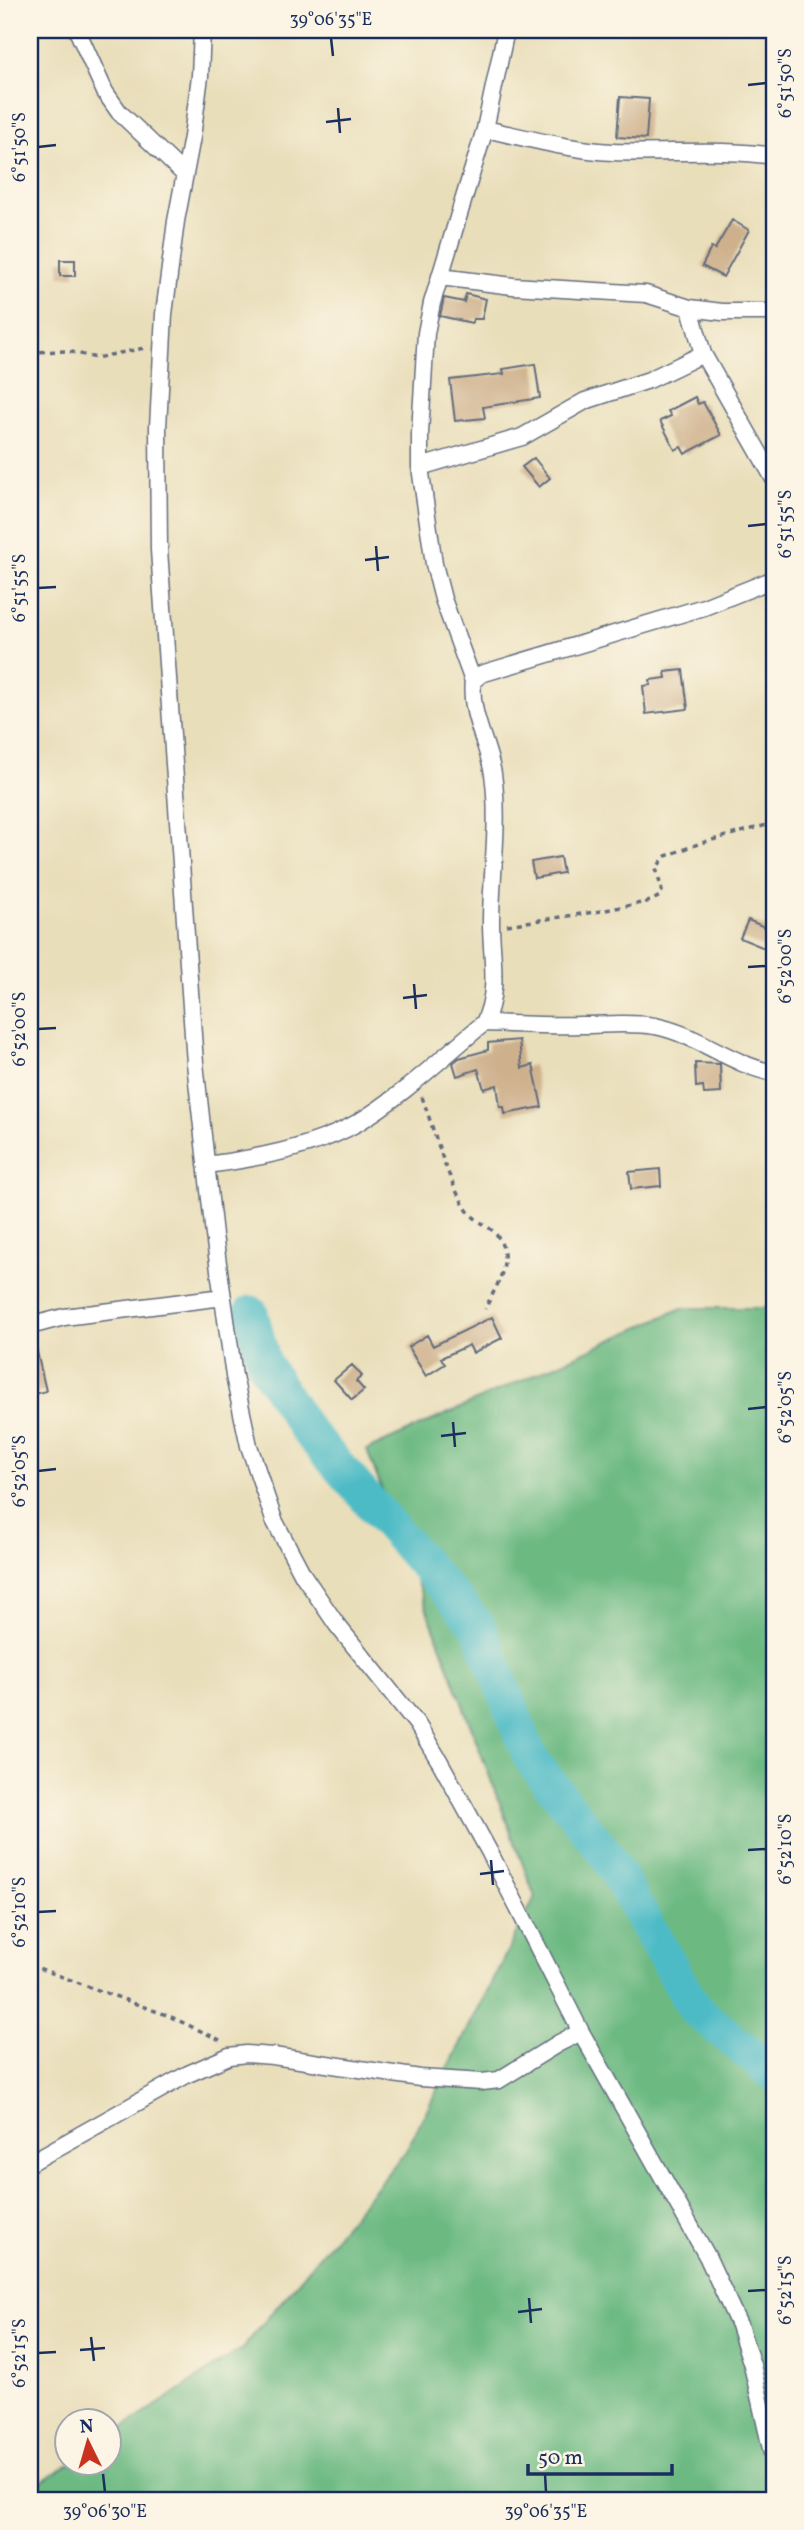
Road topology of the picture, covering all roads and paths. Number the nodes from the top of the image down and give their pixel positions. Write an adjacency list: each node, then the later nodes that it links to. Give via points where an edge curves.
1 (77, 30): 6 (street, via 119,112)
2 (202, 30): 6 (street)
3 (506, 30): 4 (street)
4 (485, 129): 5 (street, via 610,152); 7 (street)
5 (774, 156)
6 (185, 175): 10 (street)
7 (440, 277): 8 (street, via 635,293); 13 (street, via 426,333)
8 (690, 308): 9 (street); 12 (street)
9 (774, 312)
10 (162, 343): 11 (path, via 96,358 68,351); 22 (street, via 159,550 180,878)
11 (30, 352)
12 (703, 354): 13 (street, via 649,380 585,401 522,438); 14 (street)
13 (420, 467): 16 (street, via 434,564)
14 (774, 479)
15 (774, 579): 16 (street, via 704,607 495,669)
16 (473, 681): 18 (street, via 473,706 494,784)
17 (774, 823): 18 (path, via 666,856 656,868 662,891 656,899)
18 (491, 926): 19 (street, via 495,986)
19 (485, 1023): 20 (street, via 656,1026 751,1068); 21 (street)
20 (774, 1073)
21 (416, 1079): 22 (street, via 355,1125 277,1152); 24 (path, via 463,1204 492,1228 502,1246 504,1270)
22 (206, 1165): 23 (street)
23 (223, 1297): 25 (street, via 64,1317); 27 (street, via 249,1446 274,1520 320,1601 440,1762)
24 (485, 1309)
25 (30, 1326)
26 (30, 1965): 28 (path, via 169,2016)
27 (581, 2032): 28 (street, via 499,2080 482,2082 408,2077); 30 (street, via 725,2292 752,2365)
28 (246, 2054): 29 (street, via 197,2069)
29 (30, 2163)
30 (774, 2462)

